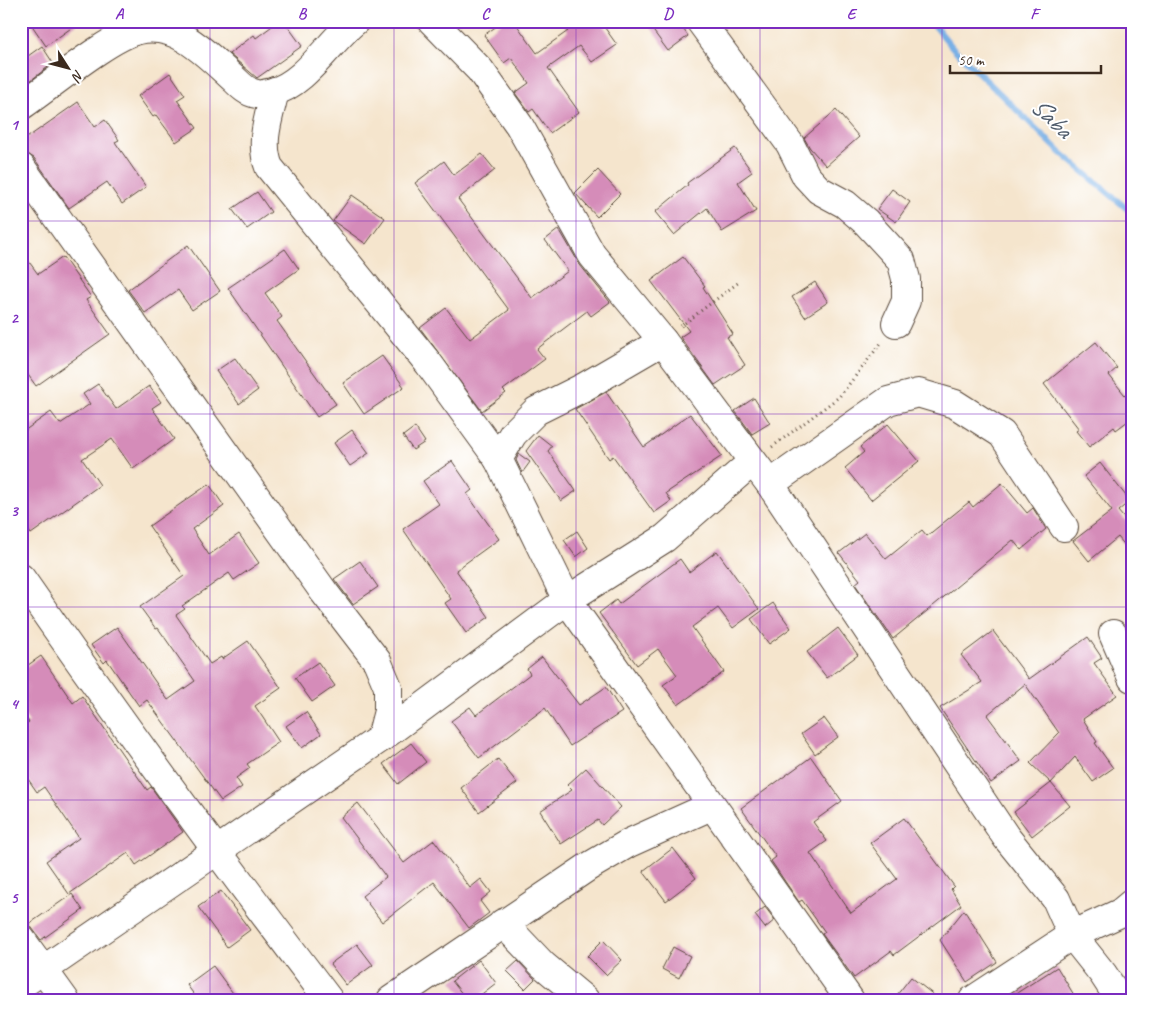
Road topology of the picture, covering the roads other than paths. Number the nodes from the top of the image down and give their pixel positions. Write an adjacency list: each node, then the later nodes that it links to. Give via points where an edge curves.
1 (356, 21): 5 (street, via 295,80)
2 (432, 21): 9 (street, via 480,70 519,125 592,255)
3 (700, 21): 8 (street, via 790,144 806,176 819,190 845,204 866,222 901,260 906,278 906,301)
4 (157, 25): 5 (street, via 196,46 246,90 257,94); 6 (street, via 137,30 106,46)
5 (275, 92): 10 (street, via 264,140 269,167 429,364)
6 (21, 106)
7 (21, 167): 18 (street, via 324,592 377,661 388,687 388,711)
8 (896, 323)
9 (663, 341): 10 (street, via 536,411 513,434); 11 (street)
10 (498, 459): 15 (street)
11 (752, 462): 12 (street); 15 (street, via 665,538)
12 (770, 484): 13 (street, via 888,401 918,393 955,404 1002,434); 23 (street, via 1006,837 1056,899)
13 (1064, 527)
14 (21, 578): 20 (street)
15 (567, 600): 18 (street); 19 (street)
16 (1113, 634): 17 (street)
17 (1132, 678)
18 (381, 738): 20 (street)
19 (711, 806): 22 (street, via 629,843); 30 (street)
20 (215, 850): 25 (street); 27 (street)
21 (1132, 904): 23 (street)
22 (503, 923): 28 (street); 29 (street, via 543,965)
23 (1072, 935): 31 (street); 32 (street)
24 (21, 940): 25 (street)
25 (32, 977): 26 (street)
26 (65, 1000)
27 (329, 1000)
28 (391, 1000)
29 (585, 1000)
30 (850, 1000)
31 (973, 1000)
32 (1120, 1000)

